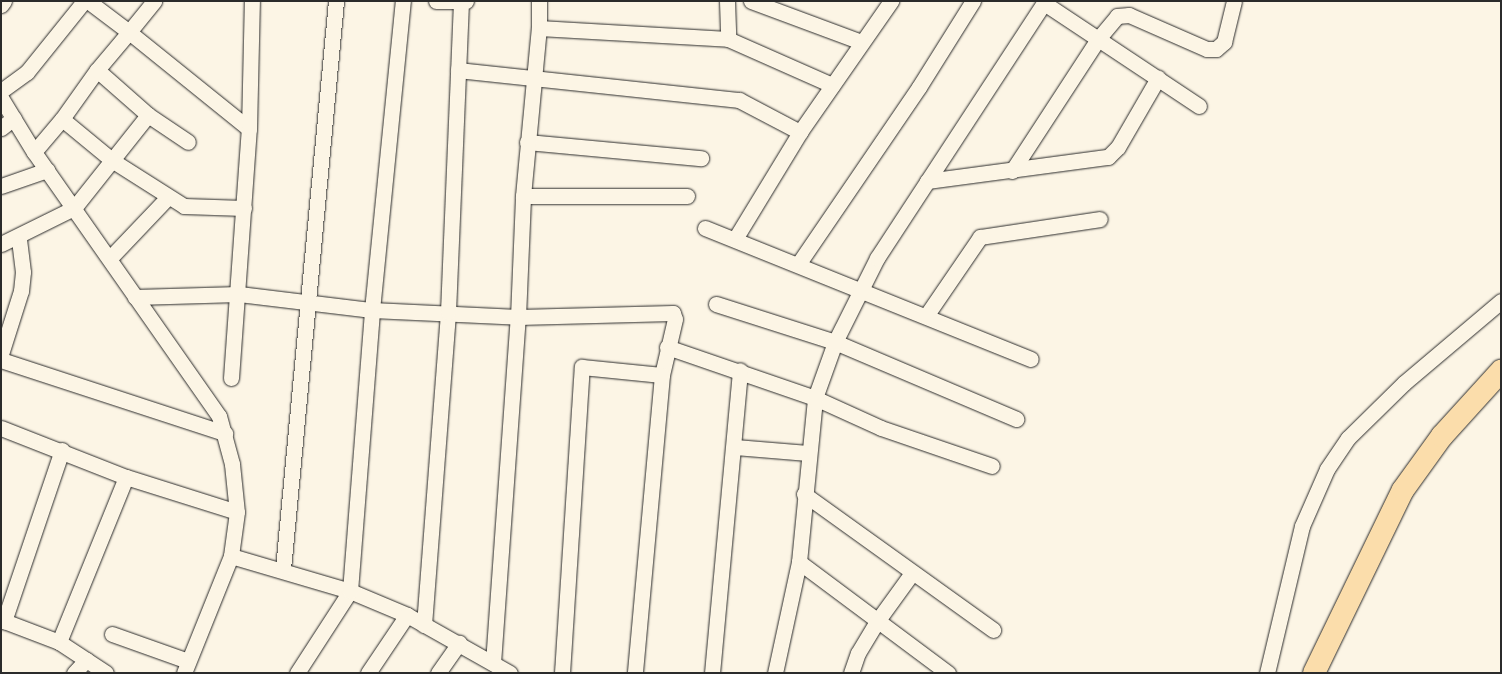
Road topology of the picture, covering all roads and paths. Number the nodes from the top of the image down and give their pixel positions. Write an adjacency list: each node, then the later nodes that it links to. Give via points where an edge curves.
1 (4, 1): 16 (street)
2 (84, 1): 27 (street, via 27,72)
3 (88, 1): 18 (street)
4 (154, 1): 18 (street)
5 (252, 1): 34 (street)
6 (336, 1): 61 (street)
7 (403, 1): 63 (street)
8 (539, 1): 17 (street)
9 (728, 1): 19 (street)
10 (751, 1): 21 (street)
11 (891, 1): 21 (street)
12 (973, 1): 56 (street)
13 (1234, 1): 20 (street, via 1224,42 1216,49 1207,49 1124,14 1117,16)
14 (452, 2): 23 (street)
15 (1044, 2): 20 (street); 43 (street)
16 (1, 5)
17 (539, 28): 19 (street); 24 (street)
18 (129, 32): 22 (street); 34 (street)
19 (728, 39): 26 (street)
20 (1098, 39): 25 (street); 42 (street)
21 (862, 42): 26 (street)
22 (97, 70): 30 (street); 32 (street)
23 (458, 70): 24 (street); 64 (street)
24 (533, 78): 35 (street, via 738,100); 37 (street)
25 (1158, 78): 29 (street); 42 (street, via 1118,147 1108,157)
26 (832, 85): 35 (street)
27 (1, 91)
28 (1, 98): 31 (street)
29 (1199, 106)
30 (148, 115): 36 (street); 40 (street)
31 (14, 118): 33 (street); 38 (street)
32 (62, 119): 38 (street); 40 (street)
33 (1, 128)
34 (249, 129): 49 (street)
35 (800, 132): 53 (street)
36 (188, 142)
37 (527, 142): 39 (street); 45 (street)
38 (34, 152): 41 (street)
39 (701, 158)
40 (113, 161): 47 (street); 48 (street)
41 (47, 170): 44 (street); 48 (street)
42 (1012, 170): 43 (street)
43 (927, 181): 57 (street, via 877,258)
44 (1, 186)
45 (523, 196): 46 (street); 65 (street)
46 (687, 196)
47 (168, 197): 49 (street, via 184,206); 55 (street)
48 (74, 208): 52 (street); 55 (street)
49 (244, 208): 58 (street)
50 (1100, 219): 66 (street, via 980,237)
51 (705, 228): 53 (street)
52 (19, 238): 54 (street); 69 (street, via 23,272)
53 (735, 239): 56 (street)
54 (1, 244)
55 (110, 258): 59 (street)
56 (799, 264): 57 (street)
57 (863, 290): 66 (street); 67 (street)
58 (239, 294): 59 (street); 61 (street); 75 (street)
59 (135, 297): 79 (street, via 220,416)
60 (1501, 301): 115 (street, via 1404,383 1348,438 1327,469 1302,526)
61 (306, 304): 63 (street); 89 (street)
62 (716, 304): 67 (street)
63 (372, 310): 64 (street); 91 (street)
64 (448, 312): 65 (street); 95 (street)
65 (518, 316): 68 (street, via 670,312 675,319); 101 (street)
66 (926, 316): 70 (street)
67 (835, 342): 76 (street); 77 (street)
68 (668, 347): 72 (street); 74 (street)
69 (1, 354)
70 (1032, 359)
71 (1, 360): 79 (street)
72 (740, 370): 76 (street); 80 (street)
73 (1501, 371): 116 (highway, via 1442,436 1403,490)
74 (662, 374): 109 (street, via 582,367); 110 (street)
75 (231, 378)
76 (815, 398): 82 (street); 83 (street, via 881,428)
77 (1016, 419)
78 (1, 428): 81 (street)
79 (225, 433): 86 (street)
80 (735, 447): 82 (street); 111 (street)
81 (62, 450): 84 (street); 94 (street)
82 (808, 453): 85 (street)
83 (992, 466)
84 (126, 477): 86 (street); 98 (street)
85 (804, 494): 88 (street); 90 (street)
86 (236, 512): 87 (street)
87 (232, 556): 89 (street); 102 (street)
88 (799, 562): 93 (street); 112 (street)
89 (283, 569): 91 (street)
90 (912, 573): 93 (street); 96 (street)
91 (350, 591): 92 (street); 105 (street)
92 (407, 615): 95 (street); 106 (street)
93 (878, 620): 113 (street); 114 (street)
94 (2, 623): 98 (street)
95 (424, 625): 99 (street)
96 (993, 630)
97 (112, 634): 102 (street)
98 (59, 642): 100 (street)
99 (459, 643): 101 (street); 107 (street)
100 (86, 660): 103 (street); 104 (street)
101 (493, 663): 108 (street)
102 (188, 669)
103 (74, 673)
104 (106, 673)
105 (297, 673)
106 (368, 673)
107 (438, 673)
108 (509, 673)
109 (562, 673)
110 (635, 673)
111 (712, 673)
112 (775, 673)
113 (851, 673)
114 (948, 673)
115 (1267, 673)
116 (1314, 673)

